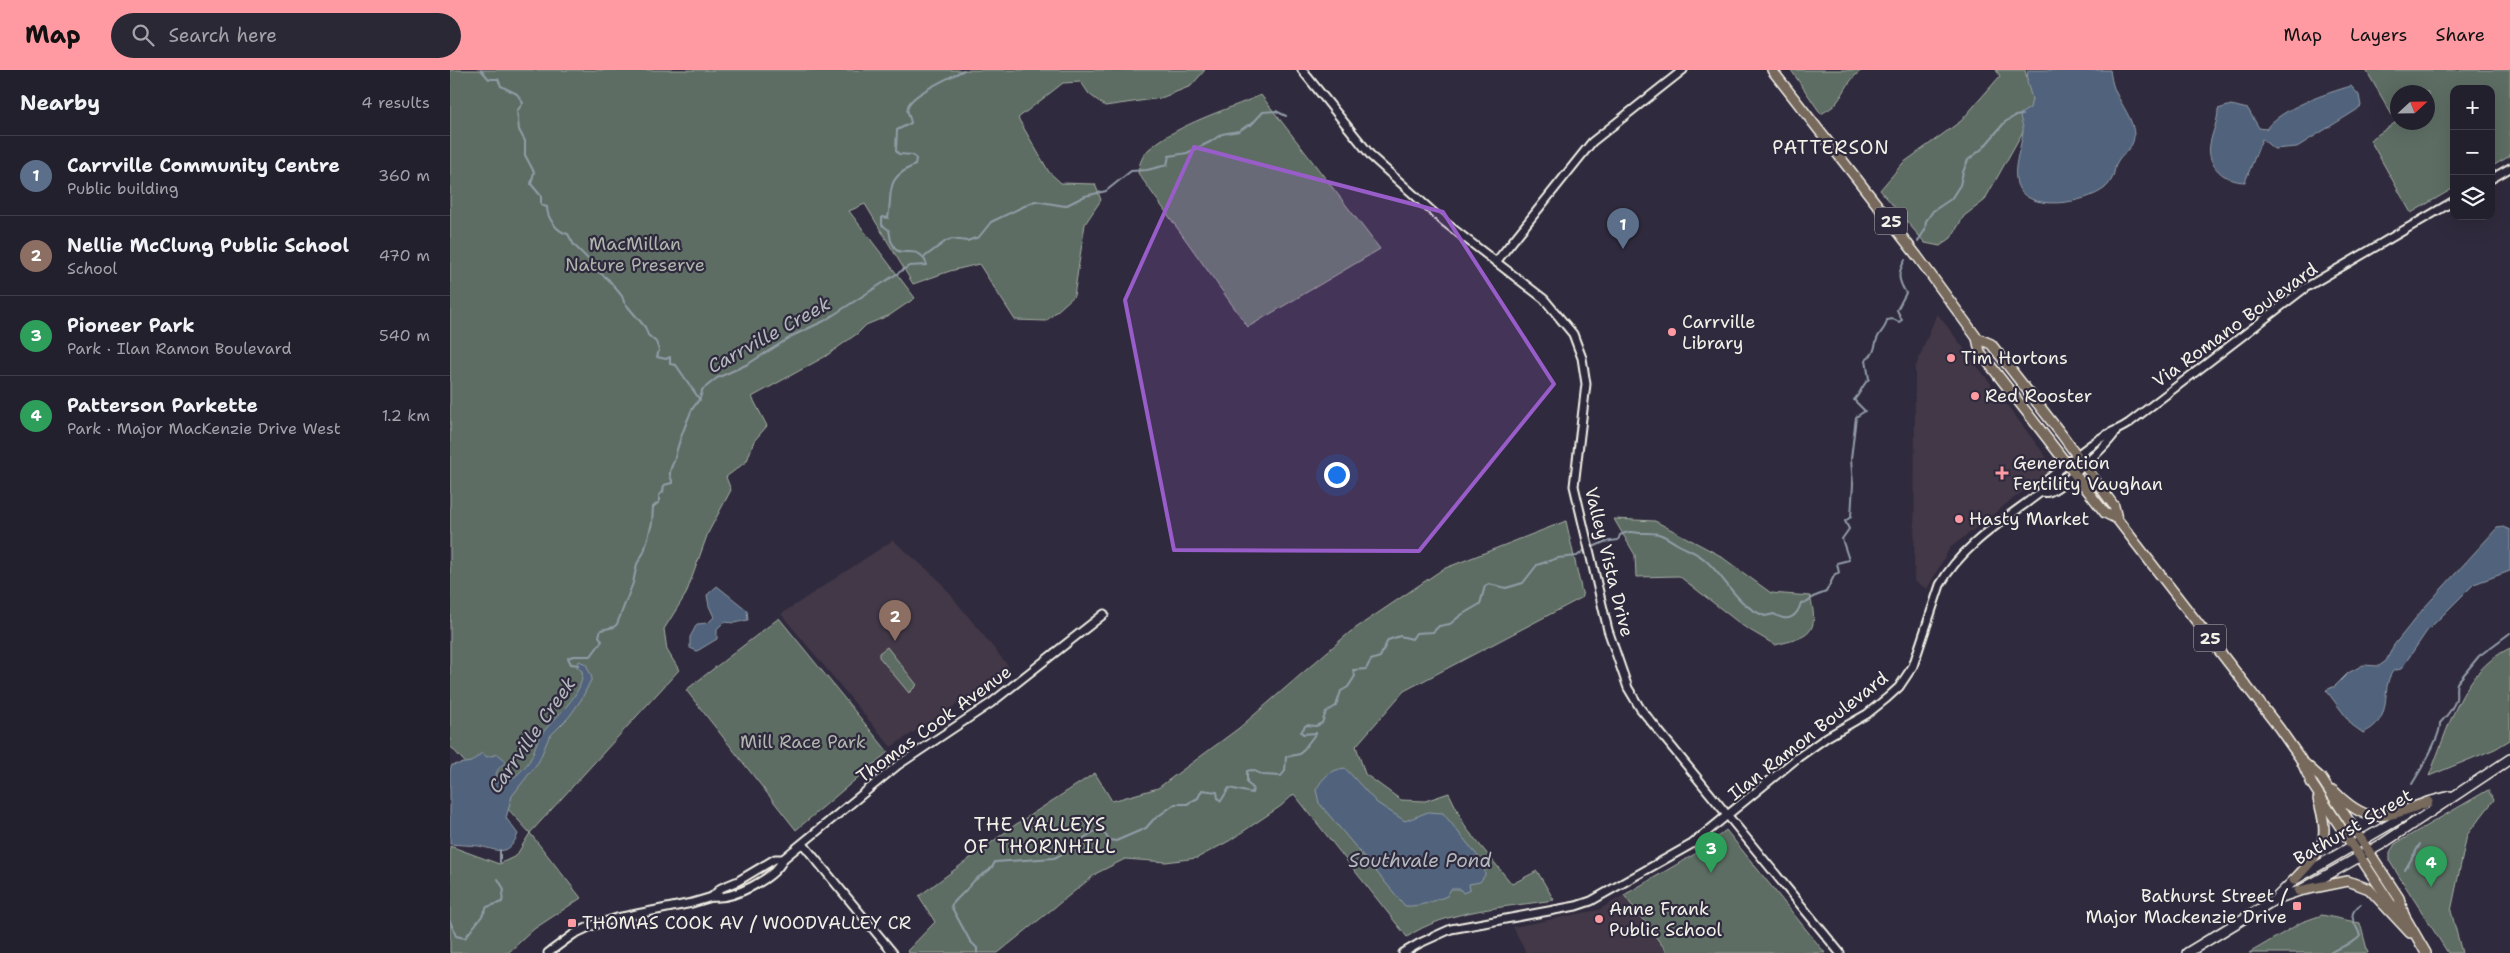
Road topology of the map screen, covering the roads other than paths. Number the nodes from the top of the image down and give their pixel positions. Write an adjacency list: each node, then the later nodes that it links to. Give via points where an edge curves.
1 (1302, 70): 7 (street, Valley Vista Drive, via 1372,157 1443,221)
2 (1682, 70): 7 (street, via 1592,142)
3 (1772, 70): 8 (main road, 25)
4 (2510, 168): 5 (street)
5 (2495, 177)
6 (2450, 203): 9 (street, Via Romano Boulevard, via 2305,288)
7 (1496, 262): 23 (street, Valley Vista Drive, via 1544,300 1573,334 1582,358 1586,384 1574,486 1608,630 1628,688 1640,708)
8 (1977, 338): 10 (main road, 25, via 1991,344); 11 (main road, 25, via 1980,352)
9 (2115, 433): 10 (street, Via Romano Boulevard, via 2103,437); 12 (street, Via Romano Boulevard, via 2107,445)
10 (2078, 456): 11 (street, Ilan Ramon Boulevard); 12 (main road, 25)
11 (2068, 464): 13 (main road, 25); 14 (street, Ilan Ramon Boulevard, via 2042,484)
12 (2084, 465): 13 (street, Via Romano Boulevard); 15 (main road, 25, via 2114,506)
13 (2074, 472): 14 (street, Ilan Ramon Boulevard, via 2049,492); 15 (main road, 25, via 2105,513)
14 (2041, 492): 23 (street, Ilan Ramon Boulevard, via 1972,545 1946,574 1913,666 1899,687 1867,714 1796,760)
15 (2117, 519): 17 (main road, 25)
16 (1104, 614): 25 (street, Thomas Cook Avenue, via 991,703 898,765)
17 (2300, 758): 19 (main road, 25); 20 (main road, 25)
18 (2510, 759): 21 (main road, Bathurst Street)
19 (2321, 778): 22 (main road, via 2361,814 2388,816); 24 (main road, 25)
20 (2315, 789): 26 (main road, 25); 30 (main road, via 2324,818 2324,838 2319,852)
21 (2453, 795): 22 (main road, Bathurst Street); 27 (main road, Bathurst Street)
22 (2428, 802): 24 (main road, Bathurst Street)
23 (1729, 816): 38 (street, Ilan Ramon Boulevard, via 1692,844 1591,901 1451,929); 39 (street, Valley Vista Drive)
24 (2362, 840): 26 (main road, Bathurst Street); 27 (main road, 25)
25 (803, 844): 29 (street, Thomas Cook Avenue); 37 (street)
26 (2353, 846): 28 (main road, 25); 30 (main road, Bathurst Street)
27 (2368, 851): 28 (main road, Bathurst Street); 34 (main road, 25, via 2399,898)
28 (2359, 855): 31 (main road, Bathurst Street); 34 (main road, 25, via 2391,904)
29 (783, 859): 32 (street, Thomas Cook Avenue, via 720,888); 32 (street, Thomas Cook Avenue, via 780,867 744,891 723,899)
30 (2294, 880): 33 (main road, Bathurst Street)
31 (2298, 891): 33 (main road, Bathurst Street); 35 (main road, via 2348,881 2369,889)
32 (712, 897): 36 (street, Thomas Cook Avenue, via 604,921 574,934)
33 (2276, 899): 40 (main road, Bathurst Street)
34 (2404, 915): 35 (main road, 25)
35 (2421, 944): 41 (main road, 25)
36 (548, 953)
37 (893, 953)
38 (1402, 953)
39 (1840, 953)
40 (2187, 953)
41 (2426, 953)

